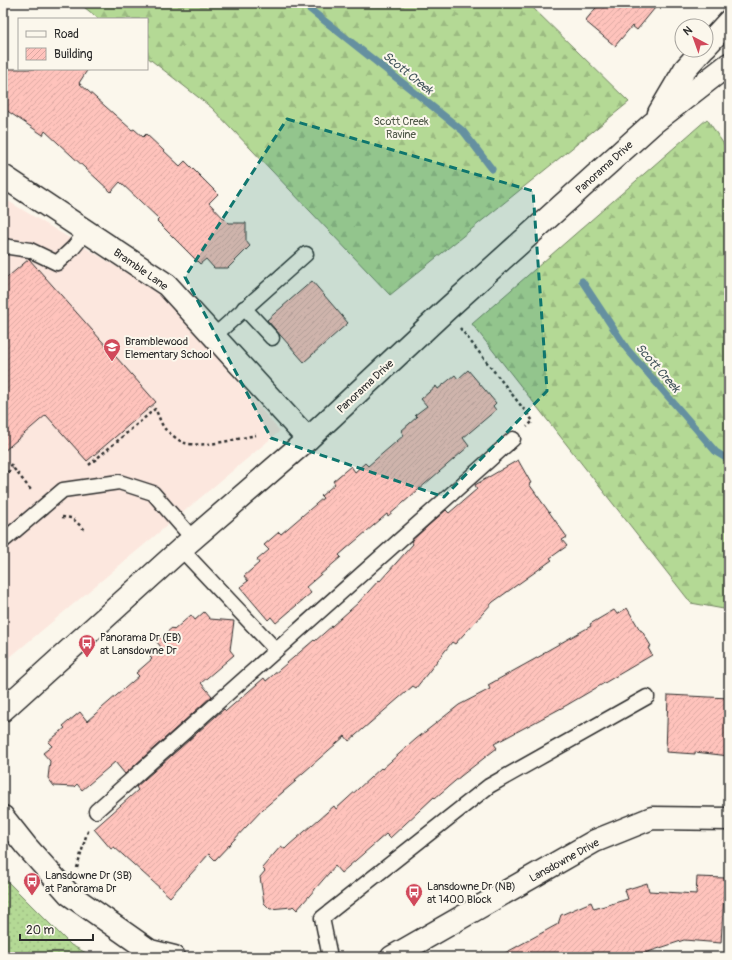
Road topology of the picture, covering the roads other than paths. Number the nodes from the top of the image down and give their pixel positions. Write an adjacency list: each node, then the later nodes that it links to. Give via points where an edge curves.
1 (729, 20): 2 (street)
2 (714, 37)
3 (695, 58): 5 (street, via 685,69)
4 (729, 64): 5 (street, Panorama Drive)
5 (652, 124): 13 (street, Panorama Drive)
6 (3, 176): 7 (street, Bramble Lane)
7 (86, 232): 8 (lane, via 57,263 30,250); 11 (street, Bramble Lane, via 167,285)
8 (3, 246)
9 (306, 254): 10 (lane)
10 (244, 308): 11 (lane); 12 (lane)
11 (214, 336): 13 (street, Bramble Lane)
12 (272, 338)
13 (308, 439): 16 (street, Panorama Drive)
14 (513, 439): 17 (lane)
15 (3, 540): 16 (lane, via 63,490 119,482 153,493)
16 (187, 544): 17 (lane); 19 (street, Panorama Drive)
17 (276, 650): 20 (lane)
18 (647, 697): 24 (lane, via 489,786 322,918)
19 (3, 710)
20 (96, 811)
21 (3, 817): 23 (street, via 70,894 150,951)
22 (729, 819): 25 (street, Lansdowne Drive, via 652,818 630,827 595,842)
23 (174, 957)
24 (330, 957)
25 (392, 957)

